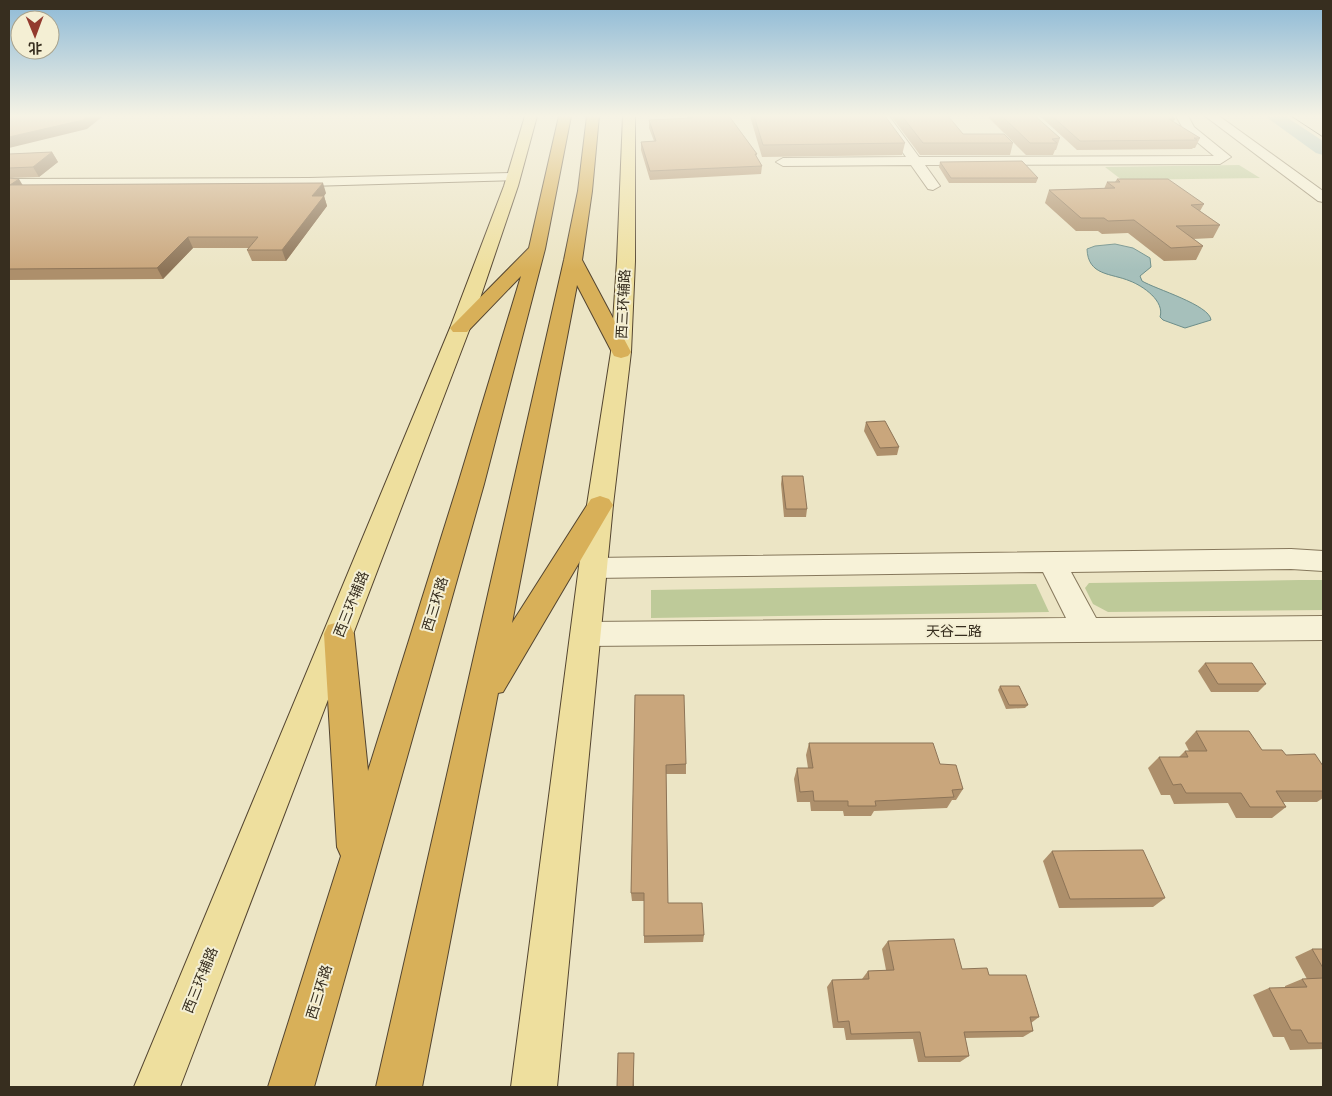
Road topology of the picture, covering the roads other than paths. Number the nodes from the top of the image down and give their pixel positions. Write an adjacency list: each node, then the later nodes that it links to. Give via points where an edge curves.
1 (516, 167): 7 (main road, 西三环辅路)
2 (554, 167): 12 (highway, 西三环路)
3 (587, 167): 13 (highway)
4 (627, 167): 15 (main road, 西三环辅路)
5 (920, 167): 9 (street)
6 (1281, 167): 11 (street)
7 (512, 182): 8 (street, via 368,178 309,182); 10 (street); 14 (main road, 西三环辅路)
8 (9, 183)
9 (933, 186)
10 (9, 187)
11 (1323, 198)
12 (537, 249): 14 (highway); 25 (highway, 西三环路)
13 (573, 260): 15 (highway); 24 (highway)
14 (460, 328): 22 (main road, 西三环辅路)
15 (620, 352): 16 (main road, 西三环辅路)
16 (600, 505): 19 (main road, 西三环辅路); 24 (highway)
17 (1323, 561): 18 (street)
18 (1052, 562): 19 (street); 21 (street)
19 (593, 568): 23 (main road, 西三环辅路)
20 (1323, 628): 21 (street, 天谷二路)
21 (1087, 630): 23 (street, 天谷二路)
22 (340, 634): 25 (highway); 26 (main road, 西三环辅路)
23 (586, 634): 29 (main road, 西三环辅路)
24 (482, 699): 28 (highway)
25 (358, 863): 27 (highway, 西三环路)
26 (157, 1087)
27 (291, 1087)
28 (399, 1087)
29 (534, 1087)

